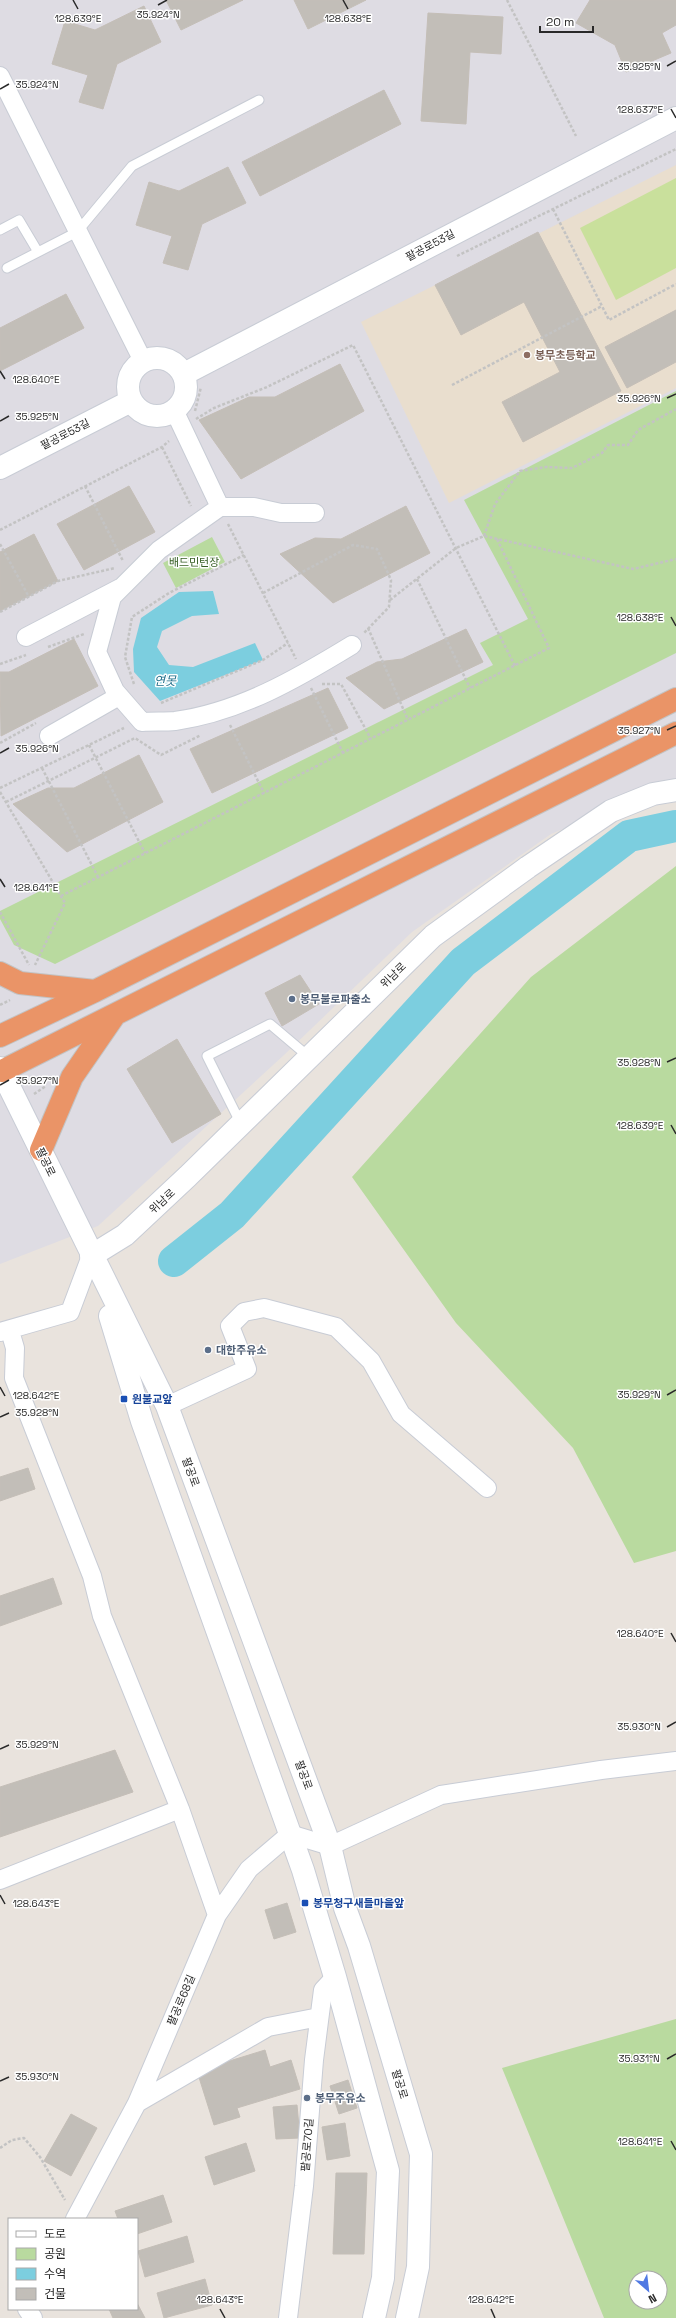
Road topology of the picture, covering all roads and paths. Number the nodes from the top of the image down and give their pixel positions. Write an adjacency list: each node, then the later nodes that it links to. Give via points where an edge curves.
1 (507, 0): 5 (path)
2 (0, 76): 9 (street)
3 (260, 100): 9 (lane, via 132,166)
4 (676, 118): 16 (main road, 팔공로53길)
5 (576, 136)
6 (676, 149): 7 (path)
7 (553, 210): 11 (path); 14 (path)
8 (0, 230): 10 (lane, via 19,220)
9 (77, 232): 10 (lane); 15 (street)
10 (38, 252): 12 (lane)
11 (455, 257)
12 (7, 268)
13 (676, 284): 14 (path, via 609,320)
14 (602, 306): 18 (path)
15 (143, 361): 16 (main road, via 161,358 178,366); 19 (main road, via 130,374 128,387)
16 (184, 374): 21 (main road, via 184,398)
17 (206, 384): 33 (path, via 201,387 192,421 214,408 267,387 353,345)
18 (452, 385)
19 (131, 400): 21 (main road, via 143,412 151,415 160,416); 24 (main road, 팔공로53길)
20 (676, 409): 30 (path, via 638,430 628,444 608,445 602,453 572,468 546,467 520,471 495,504)
21 (174, 410): 22 (street)
22 (182, 430): 23 (path); 27 (street)
23 (162, 447): 25 (path); 26 (path)
24 (0, 468)
25 (85, 486): 29 (path); 36 (path)
26 (192, 508)
27 (220, 508): 28 (street, via 254,507 281,513); 34 (path); 39 (street, via 159,550)
28 (314, 513)
29 (0, 530)
30 (484, 536): 31 (path); 33 (path)
31 (497, 539): 35 (path, via 634,569); 48 (path, via 549,648)
32 (0, 544): 41 (path)
33 (456, 548): 38 (path); 48 (path)
34 (244, 555): 40 (path); 51 (path, via 169,593 132,616 125,657)
35 (676, 559)
36 (126, 565)
37 (119, 567): 41 (path, via 58,581)
38 (417, 579): 42 (path); 50 (path)
39 (124, 586): 45 (street); 52 (street, via 112,597 97,652)
40 (263, 593): 42 (path, via 353,545 377,549 391,580); 46 (path)
41 (29, 597): 43 (path)
42 (390, 600): 44 (path, via 389,607)
43 (0, 612)
44 (368, 628): 47 (path); 55 (path)
45 (26, 637)
46 (288, 643): 49 (path); 54 (path, via 263,660)
47 (352, 644): 49 (street)
48 (515, 666): 50 (path)
49 (304, 674): 52 (street, via 227,709 176,721 142,722)
50 (470, 688): 55 (path)
51 (138, 689)
52 (119, 696): 59 (street)
53 (676, 699): 73 (highway)
54 (153, 706)
55 (408, 720): 60 (path)
56 (229, 722): 66 (path)
57 (208, 732): 67 (path, via 161,755 135,738)
58 (676, 733): 74 (highway)
59 (49, 736)
60 (371, 739): 62 (path); 62 (path, via 341,684 309,685)
61 (89, 745): 68 (path)
62 (343, 753): 66 (path)
63 (42, 768): 69 (path)
64 (676, 790): 76 (main road, 위남로, via 653,794 611,810 432,936)
65 (0, 792): 67 (path)
66 (264, 793): 68 (path)
67 (6, 802): 70 (path)
68 (146, 853): 69 (path)
69 (98, 877): 70 (path)
70 (61, 896): 71 (path, via 65,903 32,971)
71 (0, 912)
72 (0, 973): 73 (highway, via 20,983)
73 (95, 991): 75 (highway)
74 (116, 1014): 77 (highway); 79 (highway, via 72,1077)
75 (0, 1036)
76 (309, 1057): 78 (main road, 위남로); 78 (lane, via 270,1024 207,1056)
77 (1, 1070): 79 (main road, 팔공로)
78 (241, 1124): 80 (main road, 위남로, via 125,1235)
79 (41, 1150): 80 (main road, 팔공로)
80 (91, 1256): 81 (street, via 70,1312); 82 (main road, 팔공로); 86 (main road, 팔공로, via 142,1421)
81 (5, 1331): 85 (street, via 15,1348 14,1378 92,1576 102,1616)
82 (167, 1406): 83 (street, via 247,1369 230,1326 244,1312 264,1308 336,1327 371,1361 401,1414); 87 (main road, 팔공로)
83 (487, 1488)
84 (676, 1761): 87 (street, via 441,1795)
85 (180, 1809): 88 (street); 89 (street)
86 (290, 1834): 87 (street); 89 (street, 팔공로68길, via 249,1869); 90 (main road, 팔공로)
87 (330, 1846): 99 (main road, 팔공로, via 345,1908 359,1946 421,2154 418,2267)
88 (0, 1880)
89 (217, 1914): 92 (street, 팔공로68길)
90 (335, 1977): 91 (street, 팔공로70길, via 323,1990); 98 (main road, 팔공로, via 388,2171 383,2278)
91 (319, 2017): 92 (street, via 268,2026); 97 (street, 팔공로70길, via 304,2186)
92 (137, 2104): 94 (street, 팔공로68길)
93 (0, 2148): 94 (path, via 12,2140 24,2138 40,2157 65,2201)
94 (79, 2212)
95 (27, 2310): 96 (street)
96 (33, 2318)
97 (288, 2318)
98 (374, 2318)
99 (407, 2318)

